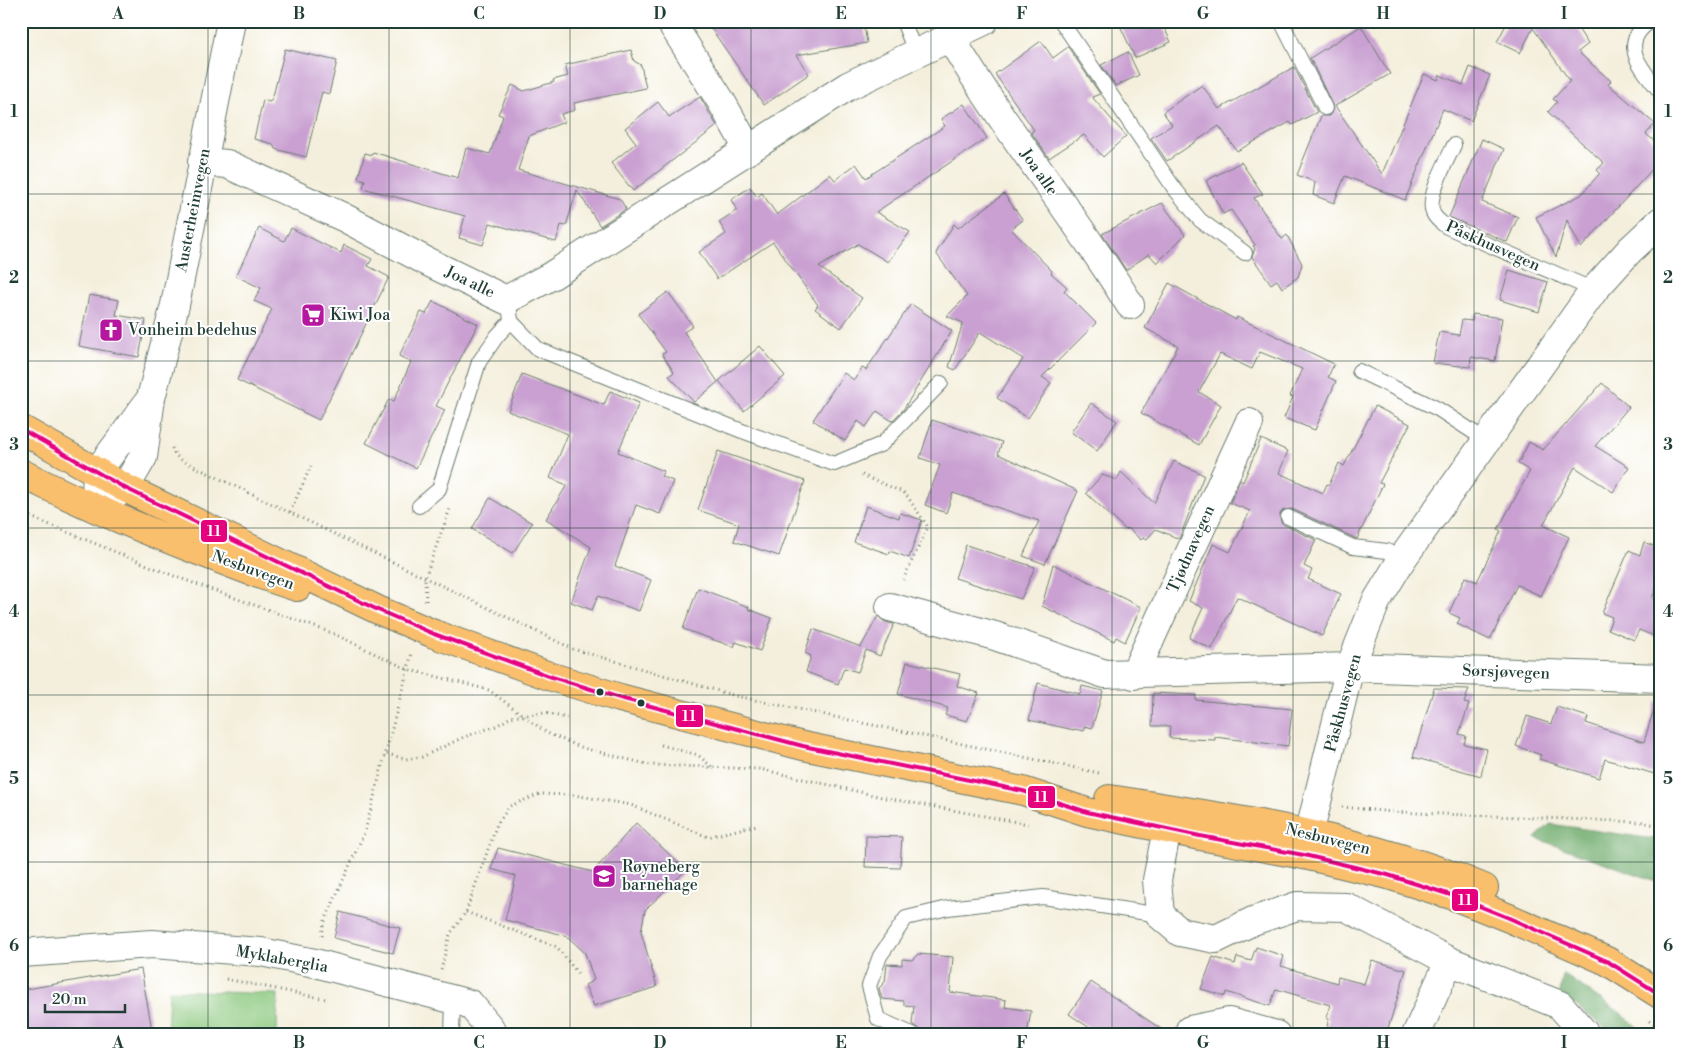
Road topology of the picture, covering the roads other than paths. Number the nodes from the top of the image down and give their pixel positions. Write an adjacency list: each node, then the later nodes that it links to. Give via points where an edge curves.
1 (231, 21): 14 (street, Austerheimvegen)
2 (670, 21): 13 (street)
3 (903, 21): 9 (lane)
4 (984, 21): 8 (street, Joa alle)
5 (1061, 21): 16 (lane, via 1174,188 1200,220)
6 (1281, 21): 11 (lane)
7 (1645, 23): 10 (lane, via 1633,43 1634,53 1641,68)
8 (950, 37): 9 (street, Joa alle); 18 (street, Joa alle)
9 (916, 54): 13 (street, Joa alle, via 848,86)
10 (1661, 93)
11 (1325, 108)
12 (1454, 145): 17 (lane, Påskhusvegen, via 1432,200 1437,219 1447,228)
13 (748, 149): 19 (street, Joa alle, via 551,276)
14 (202, 162): 19 (street, Joa alle, via 227,164 343,217); 22 (street, Austerheimvegen, via 175,305)
15 (1661, 222): 17 (street, Påskhusvegen)
16 (1245, 253)
17 (1594, 290): 25 (street, Påskhusvegen)
18 (1130, 305)
19 (509, 310): 21 (lane, via 538,349 742,431 834,464 882,444); 29 (lane, via 497,336 479,362 439,489)
20 (1359, 371): 25 (lane, via 1438,409)
21 (940, 383)
22 (151, 398): 26 (street, Austerheimvegen); 28 (street, Austerheimvegen, via 143,457)
23 (1248, 423): 36 (street, Tjødnavegen)
24 (21, 428): 26 (main road, Nesbuvegen)
25 (1487, 441): 32 (street, Påskhusvegen)
26 (97, 472): 28 (main road, Nesbuvegen); 30 (street)
27 (21, 473): 30 (main road, Nesbuvegen)
28 (125, 488): 30 (street, Austerheimvegen); 34 (main road, Nesbuvegen)
29 (419, 506)
30 (96, 508): 34 (main road, Nesbuvegen, via 272,580)
31 (1288, 518): 32 (lane, via 1353,547 1387,550)
32 (1402, 559): 35 (street, Påskhusvegen, via 1376,602)
33 (890, 607): 36 (street, via 995,636 1105,674)
34 (378, 610): 38 (main road, Nesbuvegen, via 552,677 620,698 803,746)
35 (1350, 667): 36 (street); 37 (street, Sørsjøvegen); 40 (street, Påskhusvegen)
36 (1134, 675)
37 (1661, 678)
38 (1023, 791): 39 (main road, Nesbuvegen, via 1087,812); 40 (main road, Nesbuvegen, via 1090,796 1255,821)
39 (1167, 829): 40 (main road, Nesbuvegen); 41 (street, via 1157,880)
40 (1307, 844): 44 (main road, Nesbuvegen, via 1509,918 1607,961)
41 (1160, 915): 43 (street, via 1180,932 1216,939 1253,921 1297,906 1346,907); 48 (lane, via 1043,897 948,908 906,918 880,956 870,986 878,1019)
42 (21, 953): 45 (street, Myklaberglia, via 152,944 261,952)
43 (1449, 961): 51 (street); 52 (street, via 1560,1005)
44 (1661, 995)
45 (444, 997): 46 (lane); 47 (street, Myklaberglia, via 470,1004)
46 (452, 1035)
47 (492, 1035)
48 (914, 1035)
49 (1189, 1035): 50 (street, via 1190,1030 1229,1022)
50 (1276, 1035)
51 (1416, 1035)
52 (1586, 1035)

